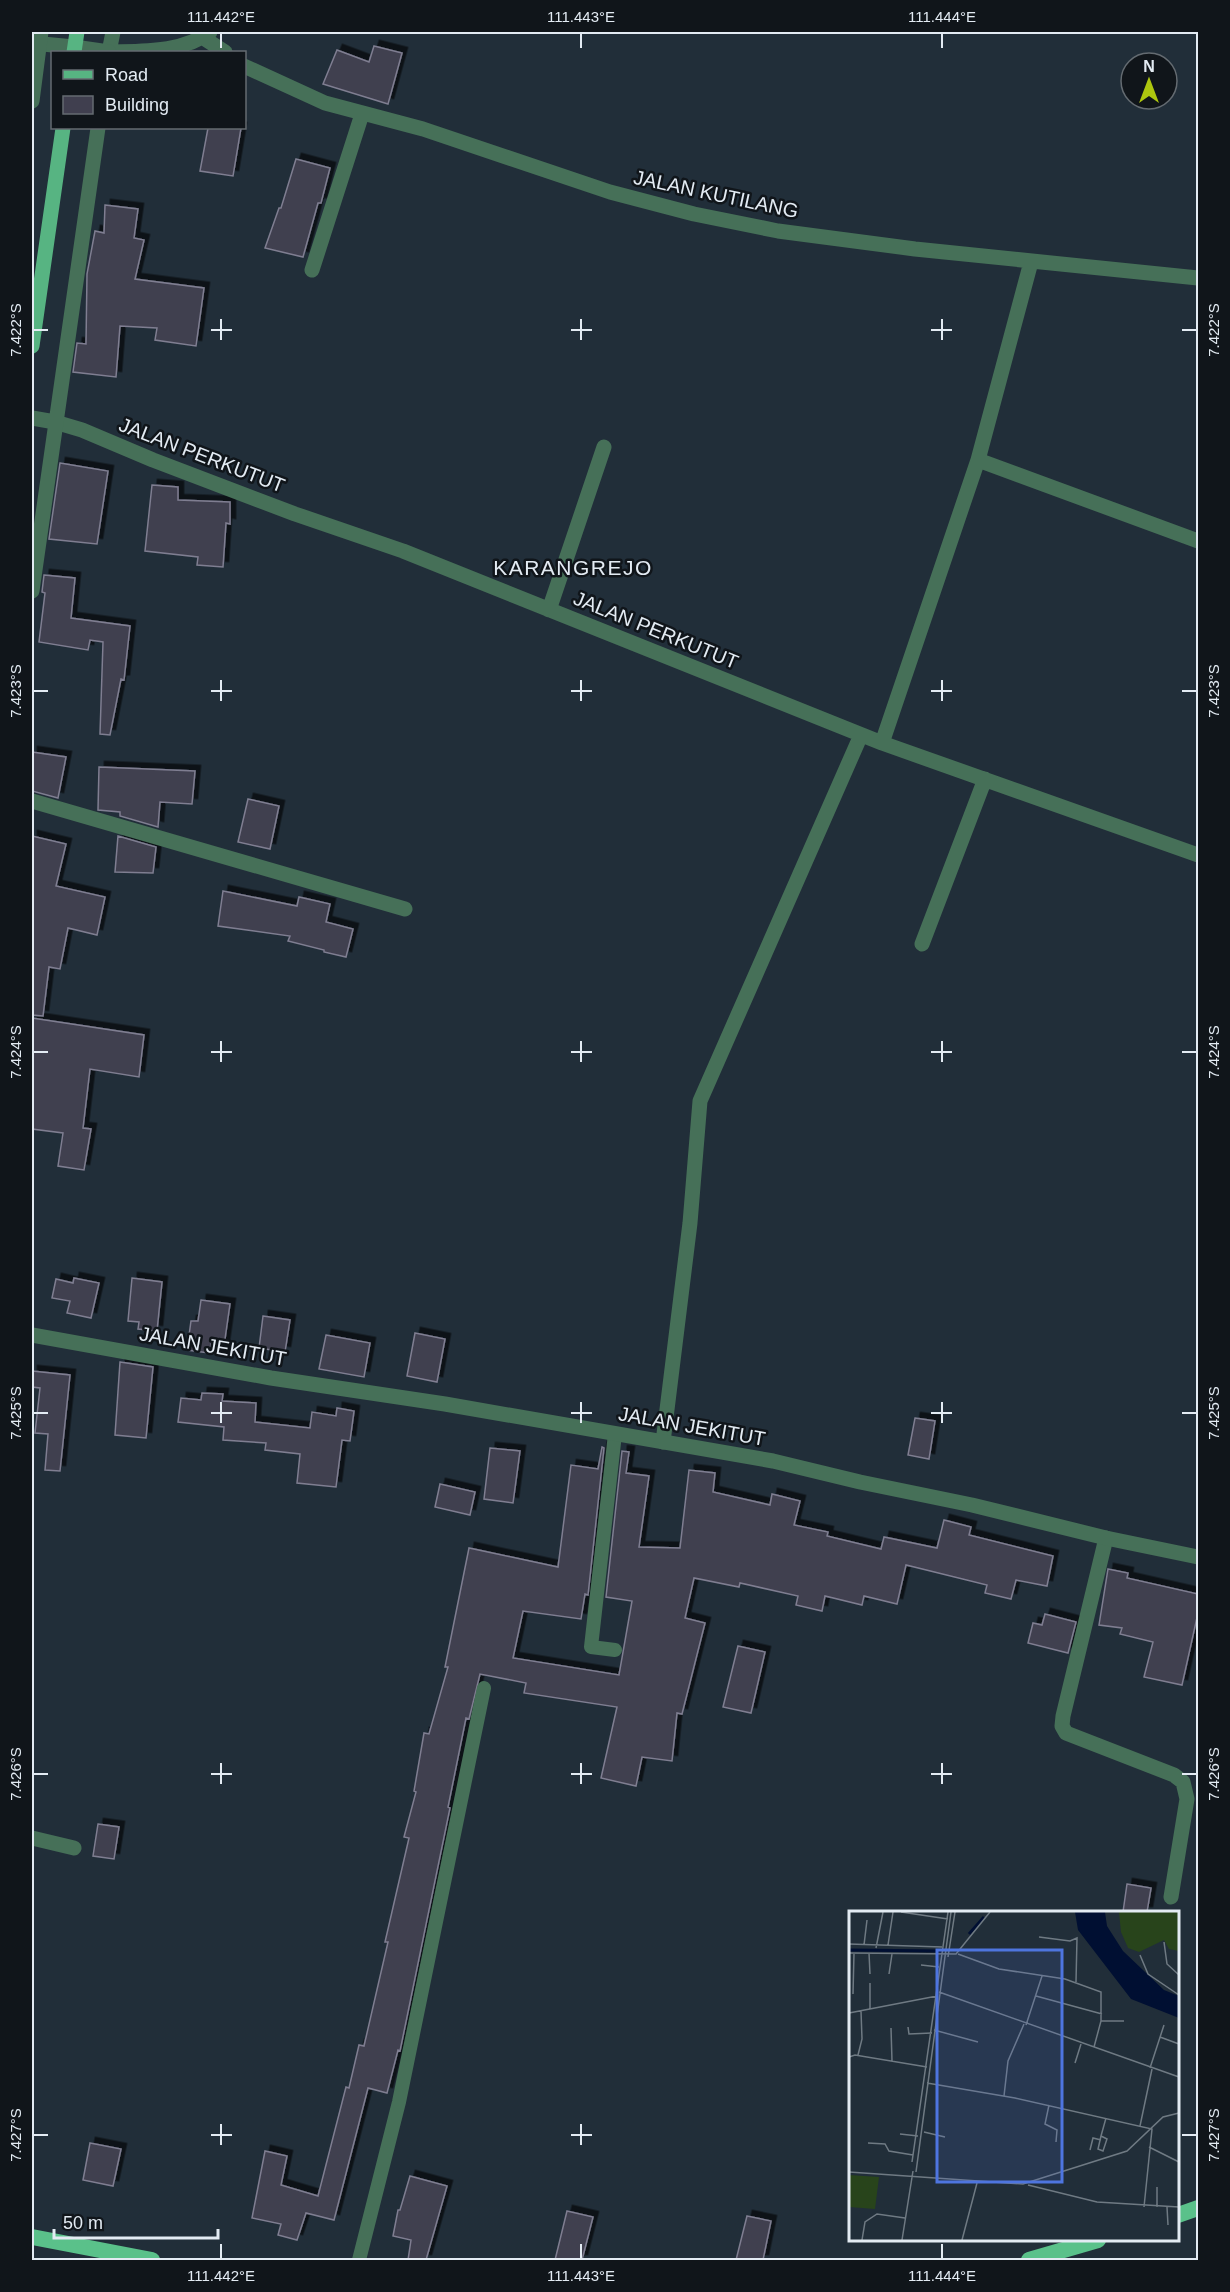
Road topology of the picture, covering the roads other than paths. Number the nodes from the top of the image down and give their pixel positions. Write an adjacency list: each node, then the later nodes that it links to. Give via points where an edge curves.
1 (77, 32): 5 (main road)
2 (113, 32): 7 (street)
3 (206, 34): 8 (street, via 182,45); 9 (street)
4 (38, 39): 5 (street); 11 (street)
5 (74, 50): 6 (street)
6 (92, 51)
7 (109, 51)
8 (150, 51)
9 (224, 51)
10 (246, 67): 12 (street, JALAN KUTILANG, via 325,103)
11 (32, 100)
12 (362, 114): 15 (street, JALAN KUTILANG, via 423,129 610,192 694,214 778,231); 16 (street)
13 (63, 129): 18 (main road)
14 (98, 129): 20 (street)
15 (1031, 262): 17 (street, JALAN KUTILANG); 22 (street)
16 (312, 270)
17 (1198, 278)
18 (32, 346)
19 (32, 418): 20 (street, JALAN PERKUTUT)
20 (55, 422): 24 (street); 25 (street, JALAN PERKUTUT, via 295,514 404,551)
21 (604, 447): 25 (street)
22 (978, 460): 23 (street); 27 (street)
23 (1198, 541)
24 (32, 591)
25 (549, 610): 26 (street, JALAN PERKUTUT)
26 (861, 735): 27 (street, JALAN PERKUTUT); 35 (street, via 700,1101 690,1224)
27 (882, 743): 28 (street, JALAN PERKUTUT)
28 (985, 779): 30 (street, JALAN PERKUTUT); 32 (street)
29 (32, 801): 31 (street)
30 (1198, 855)
31 (405, 909)
32 (922, 944)
33 (32, 1335): 34 (street, JALAN JEKITUT)
34 (615, 1434): 35 (street, JALAN JEKITUT); 38 (lane, via 591,1647)
35 (663, 1442): 36 (street, JALAN JEKITUT, via 772,1461 1024,1516)
36 (1106, 1538): 37 (street, JALAN JEKITUT); 42 (street, via 1062,1726 1066,1733 1183,1782 1187,1799)
37 (1198, 1557)
38 (615, 1650)
39 (484, 1688): 48 (lane, via 399,2102)
40 (32, 1838): 41 (street)
41 (74, 1848)
42 (1172, 1897)
43 (1198, 2208): 44 (highway)
44 (1179, 2215)
45 (32, 2237): 47 (highway)
46 (1095, 2241): 49 (highway)
47 (152, 2260)
48 (359, 2260)
49 (1029, 2260)

